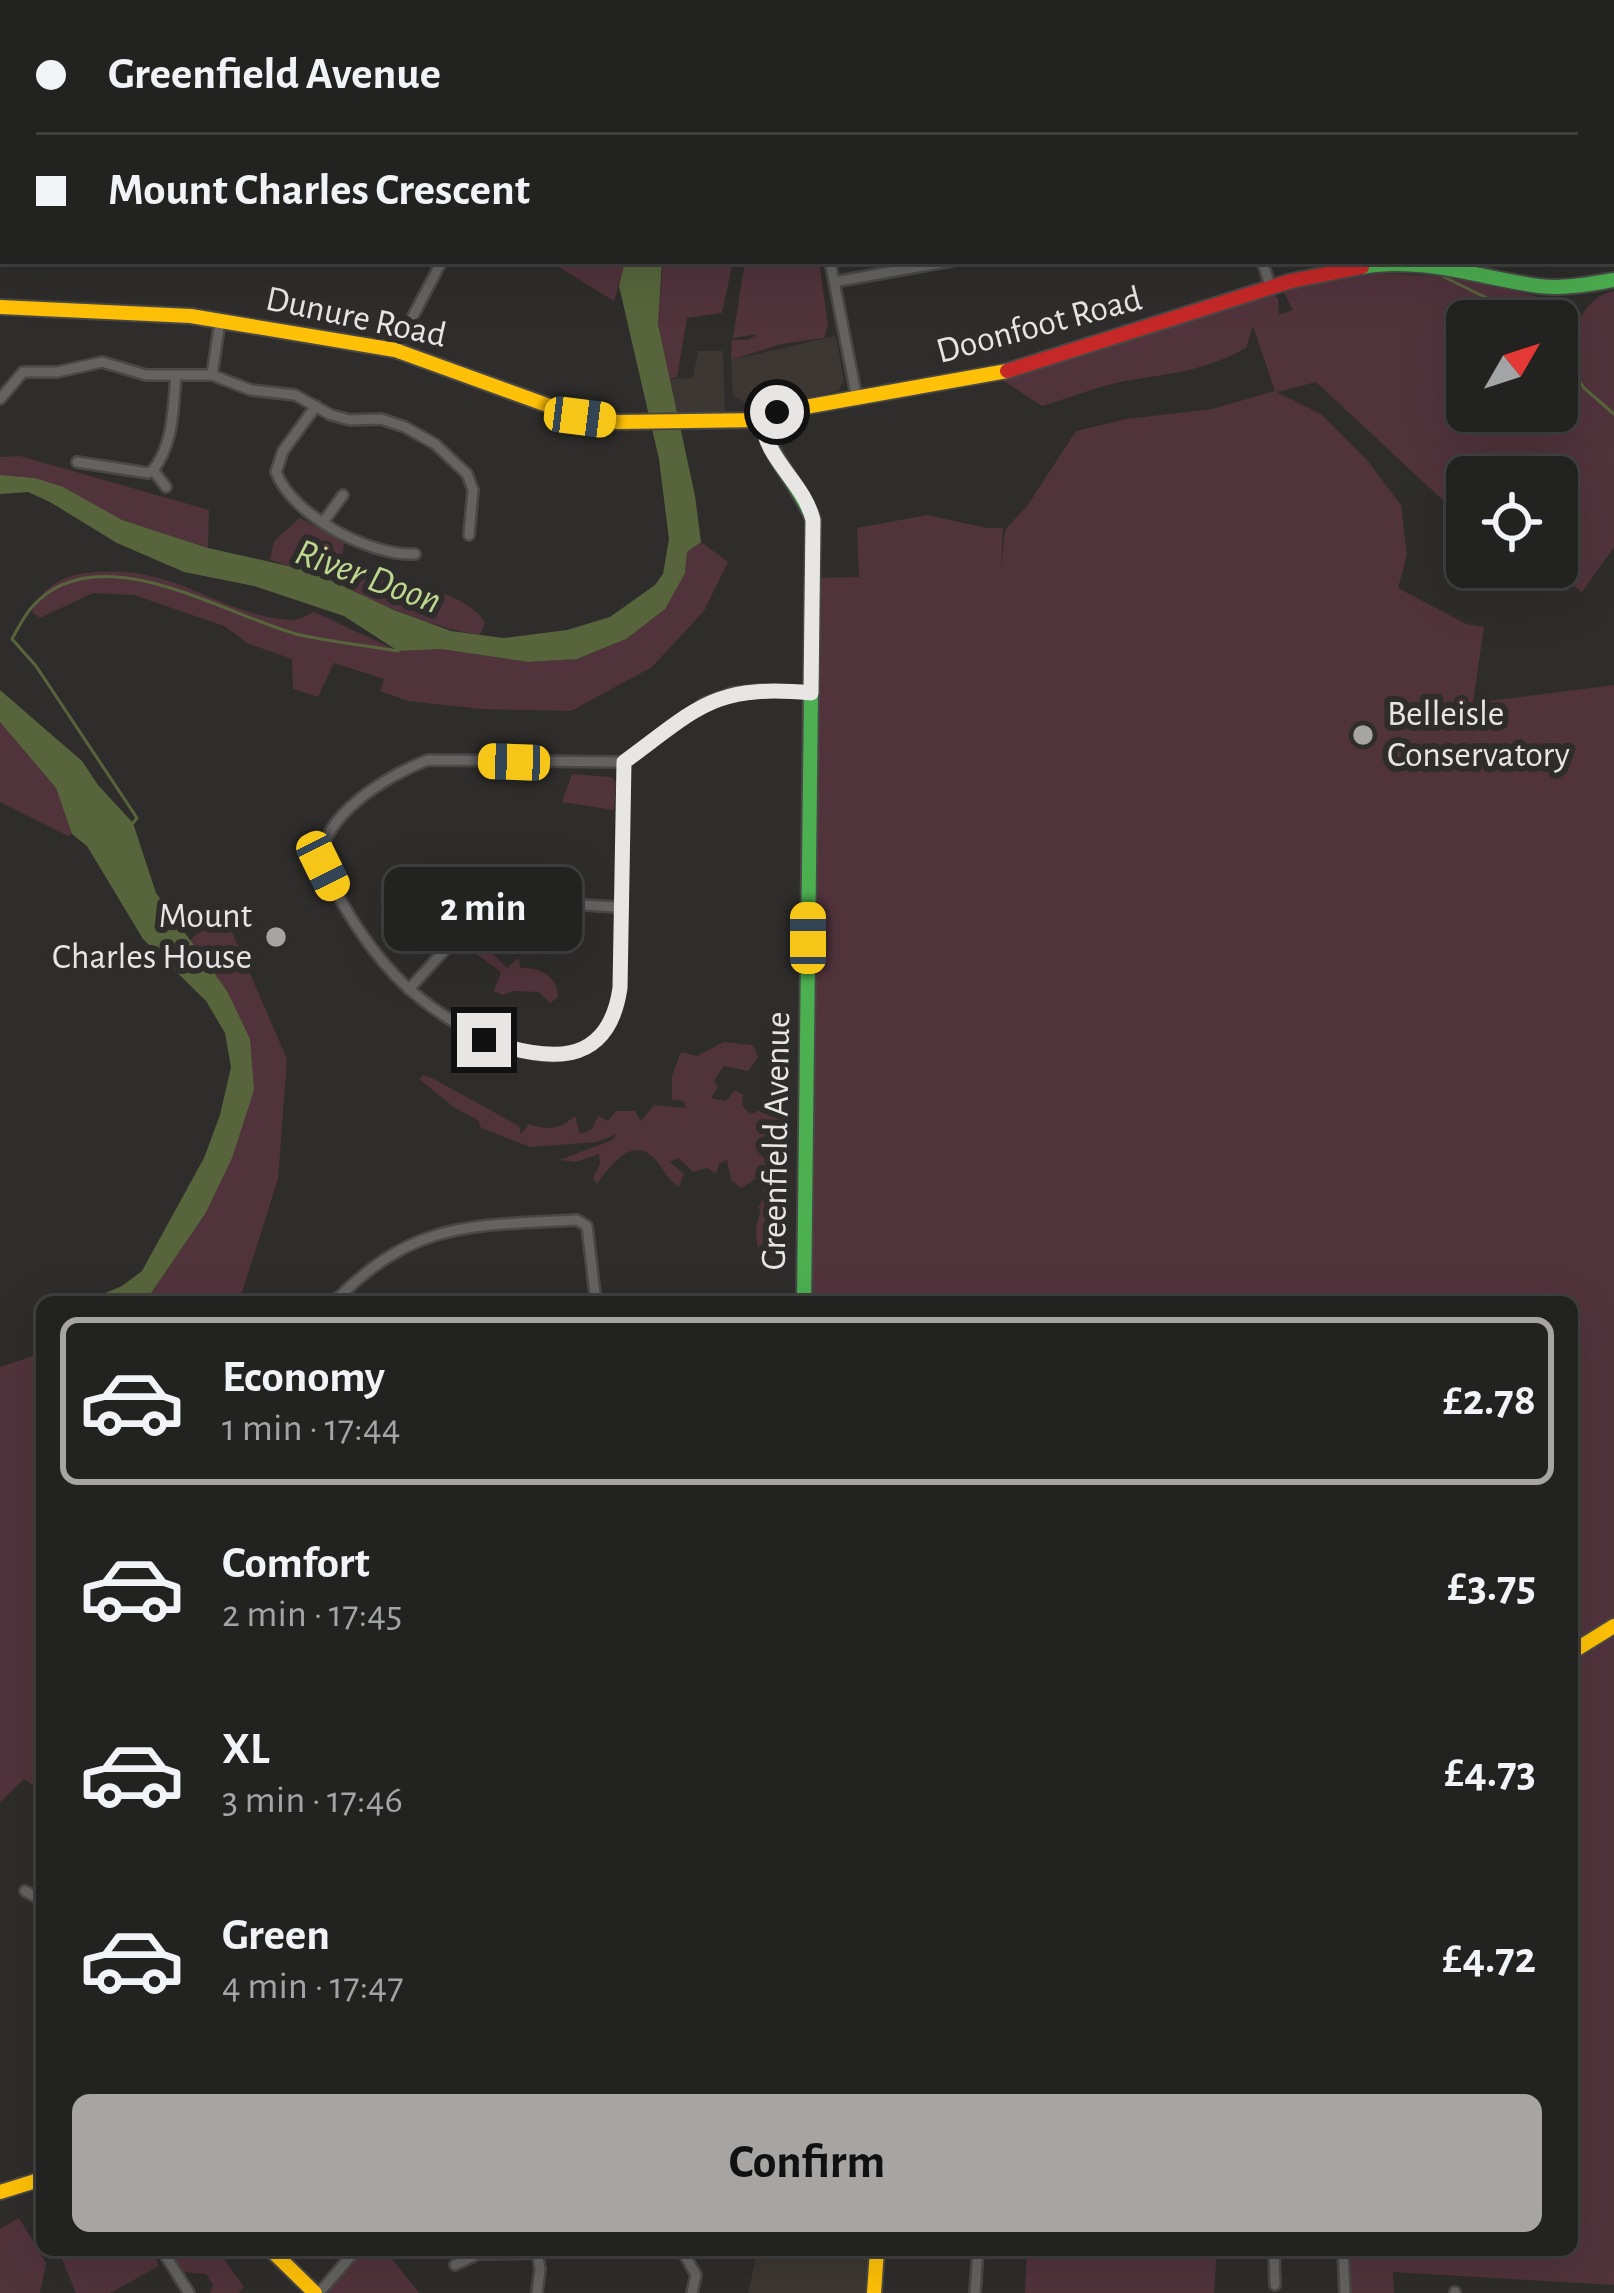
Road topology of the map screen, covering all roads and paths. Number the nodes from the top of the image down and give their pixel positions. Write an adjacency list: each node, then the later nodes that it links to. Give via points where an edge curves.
1 (440, 264): 10 (street)
2 (831, 264): 6 (street)
3 (934, 264): 6 (street)
4 (1263, 264): 7 (street)
5 (1614, 280): 7 (main road, Doonfoot Road, via 1542,286 1417,264)
6 (834, 282): 14 (street)
7 (1271, 287): 14 (main road, Doonfoot Road, via 996,374)
8 (0, 307): 9 (main road, Dunure Road)
9 (220, 320): 10 (main road, Dunure Road); 11 (street)
10 (395, 350): 16 (main road, Dunure Road, via 552,409 618,422)
11 (212, 375): 12 (street); 15 (street)
12 (176, 376): 13 (street, via 102,362 31,370); 18 (street, via 171,429)
13 (0, 399)
14 (857, 399): 16 (main road, Doonfoot Road)
15 (316, 406): 21 (street, via 276,472 288,498); 22 (street, via 405,428 455,459 473,490)
16 (762, 420): 24 (main road, Greenfield Avenue, via 813,520)
17 (76, 462): 18 (street)
18 (153, 470): 19 (street)
19 (166, 487)
20 (343, 495): 21 (street)
21 (325, 521): 23 (street, via 372,550)
22 (469, 535)
23 (415, 554)
24 (811, 693): 25 (street, via 732,693 705,703); 30 (main road, Greenfield Avenue)
25 (624, 762): 26 (street); 27 (street, via 428,760 336,819 320,849 323,866 359,928)
26 (621, 907): 27 (street, via 485,911); 27 (street, via 616,1012 585,1048 546,1055 497,1045)
27 (409, 988)
28 (341, 1296): 29 (street, via 380,1261 433,1233 577,1220 587,1226)
29 (595, 1296)
30 (804, 1296)
31 (1614, 1626): 32 (main road)
32 (1578, 1648)
33 (25, 1892): 34 (street)
34 (36, 1897)
35 (36, 2181): 36 (main road)
36 (0, 2192)
37 (166, 2256): 49 (street)
38 (278, 2256): 50 (main road)
39 (351, 2256): 50 (street)
40 (474, 2256): 47 (street)
41 (538, 2256): 51 (street)
42 (686, 2256): 52 (street, via 697,2275)
43 (877, 2256): 53 (main road)
44 (978, 2256): 54 (street)
45 (1274, 2256): 48 (street)
46 (1343, 2256): 55 (street)
47 (455, 2265)
48 (1275, 2285)
49 (189, 2293)
50 (317, 2293)
51 (537, 2293)
52 (692, 2293)
53 (874, 2293)
54 (975, 2293)
55 (1345, 2293)

